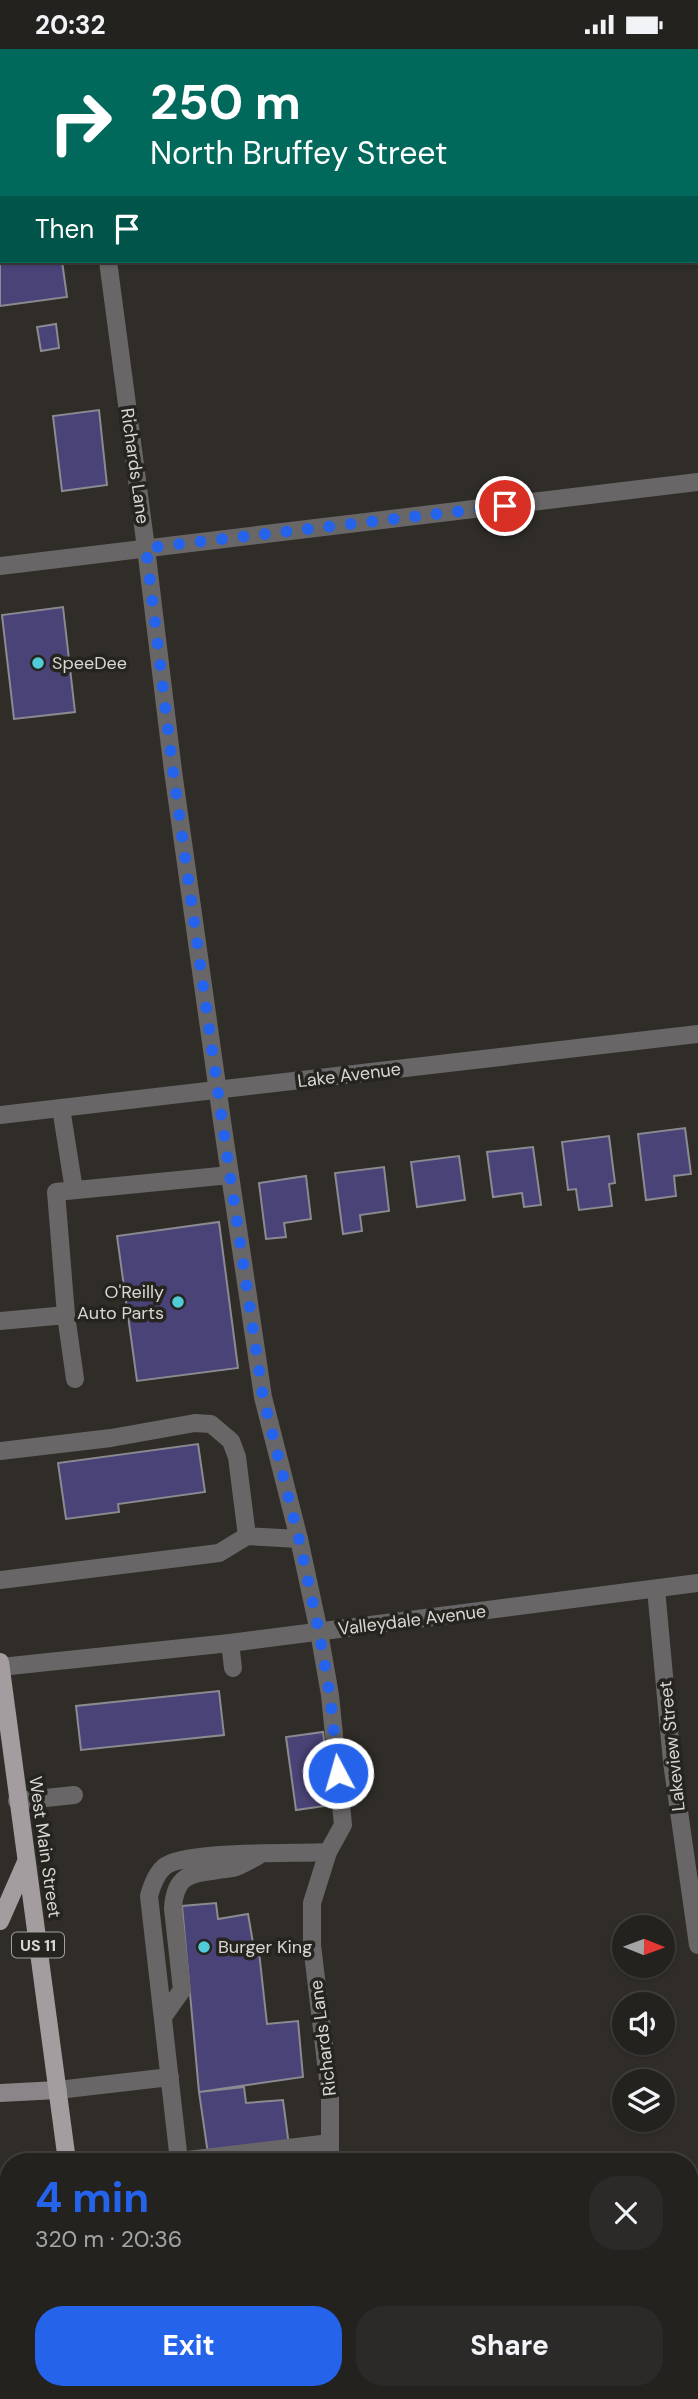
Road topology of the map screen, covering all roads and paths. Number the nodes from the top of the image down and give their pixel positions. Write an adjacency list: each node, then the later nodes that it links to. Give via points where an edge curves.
1 (108, 263): 3 (street, Richards Lane)
2 (698, 482): 3 (street)
3 (146, 548): 4 (street); 6 (street, Richards Lane)
4 (0, 566)
5 (698, 1034): 6 (street, Lake Avenue)
6 (218, 1090): 7 (street, Lake Avenue); 9 (street, Richards Lane)
7 (61, 1108): 8 (street, Lake Avenue); 10 (street)
8 (0, 1115)
9 (230, 1175): 10 (street); 16 (street, Richards Lane, via 263,1397)
10 (74, 1190): 11 (street, via 56,1192)
11 (66, 1315): 12 (street); 13 (street)
12 (0, 1321)
13 (75, 1379)
14 (0, 1451): 15 (street, via 211,1424 231,1441 237,1457)
15 (247, 1535): 16 (street); 17 (street, via 219,1553)
16 (299, 1539): 20 (street, Richards Lane)
17 (0, 1580)
18 (698, 1583): 19 (street, Valleydale Avenue)
19 (656, 1589): 20 (street, Valleydale Avenue); 30 (street, Lakeview Street)
20 (319, 1632): 21 (street, Valleydale Avenue); 27 (street, Richards Lane, via 343,1825)
21 (230, 1643): 22 (street, Valleydale Avenue); 23 (street)
22 (0, 1665): 24 (main road, West Main Street / US 11)
23 (233, 1668)
24 (7, 1773): 26 (main road, West Main Street / US 11)
25 (74, 1795): 26 (street)
26 (17, 1801): 28 (main road, West Main Street / US 11)
27 (328, 1852): 31 (street, via 238,1853 180,1860 165,1865 157,1876 149,1896); 34 (street, Richards Lane, via 312,1903 312,1945 330,2097)
28 (26, 1862): 29 (main road); 32 (main road, West Main Street / US 11)
29 (0, 1921)
30 (698, 1945)
31 (170, 2077): 32 (street); 36 (street)
32 (58, 2090): 33 (main road); 35 (main road, West Main Street / US 11)
33 (0, 2093)
34 (330, 2152)
35 (66, 2153)
36 (178, 2153)

